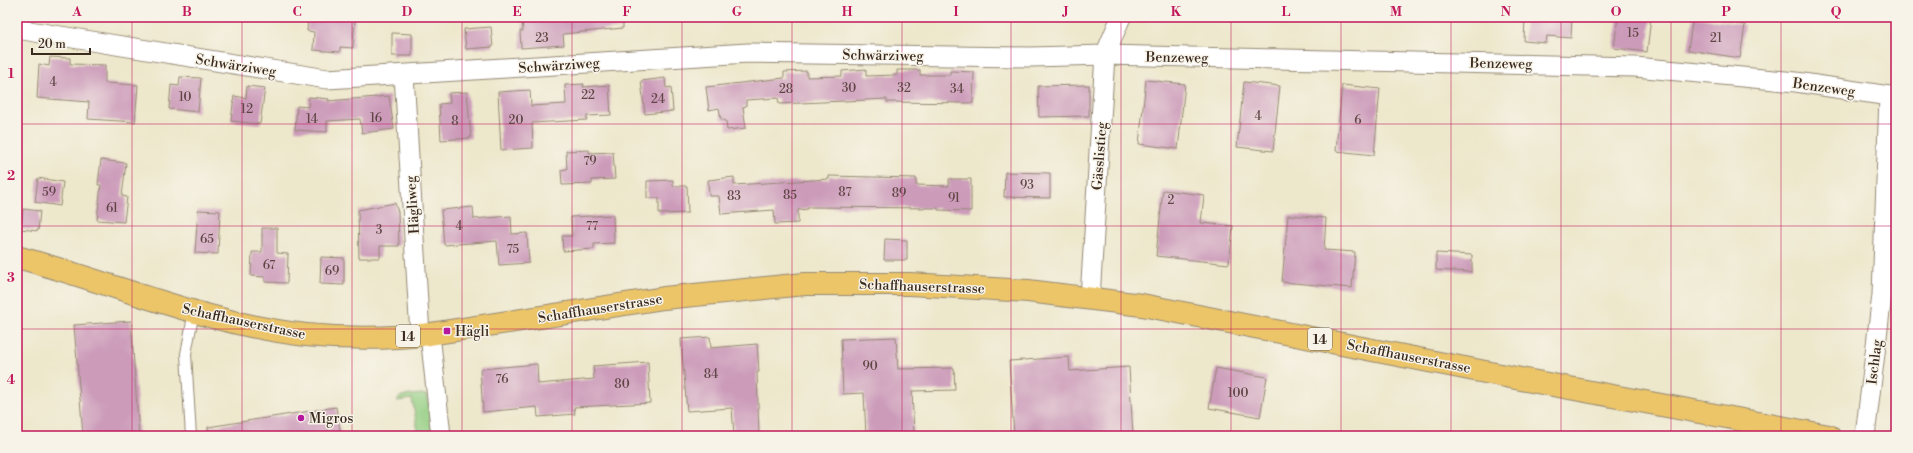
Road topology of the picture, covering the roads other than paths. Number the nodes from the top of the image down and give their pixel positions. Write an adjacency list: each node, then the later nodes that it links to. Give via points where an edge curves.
1 (1121, 17): 3 (street, Gässlistieg)
2 (17, 29): 4 (street, Schwärziweg, via 320,78)
3 (1105, 55): 4 (street, Schwärziweg, via 1031,57 748,53); 5 (street, Benzeweg, via 1635,67 1796,82); 8 (street, Gässlistieg)
4 (404, 75): 10 (street, Hägliweg)
5 (1893, 97): 7 (street, Ischlag)
6 (17, 257): 9 (main road, Schaffhauserstrasse / 14)
7 (1889, 297): 14 (street, Ischlag)
8 (1090, 298): 10 (main road, Schaffhauserstrasse / 14, via 1028,291 910,284 805,284 664,298); 13 (main road, Schaffhauserstrasse / 14, via 1142,304 1526,380)
9 (194, 312): 10 (main road, Schaffhauserstrasse / 14, via 305,335 392,338); 11 (lane, via 186,354)
10 (425, 334): 12 (street, Hägliweg)
11 (191, 436)
12 (441, 436)
13 (1829, 436)
14 (1865, 436)

